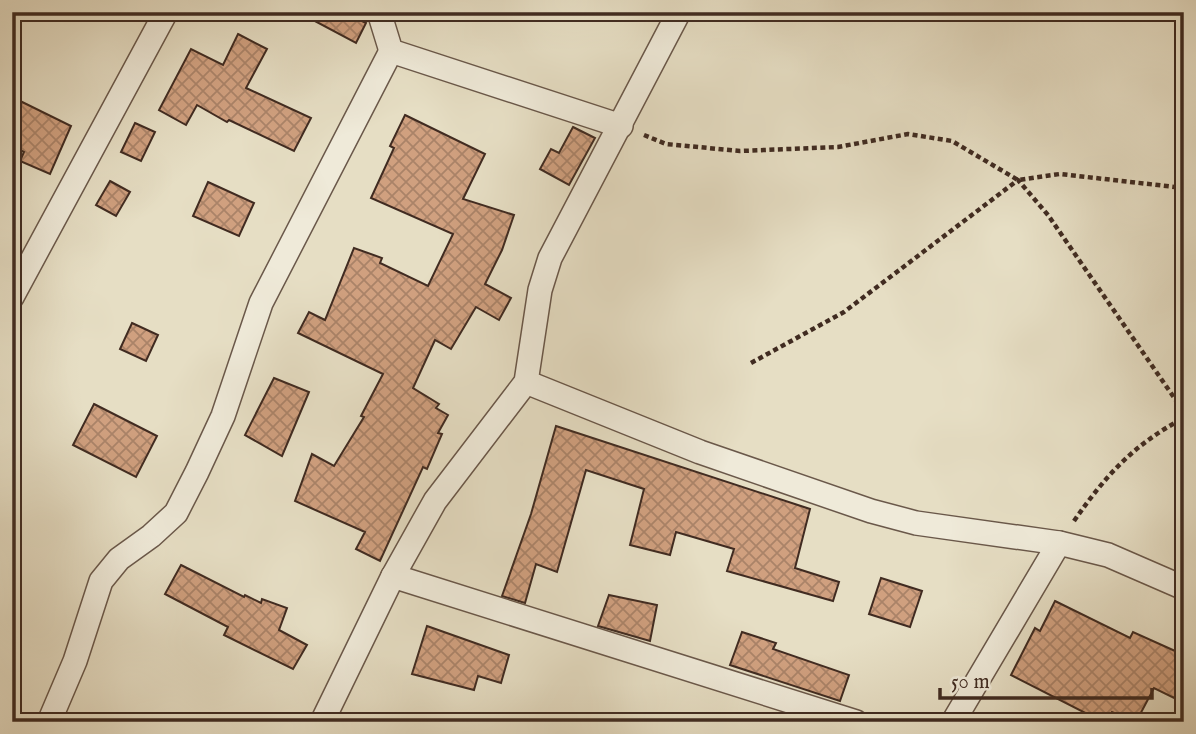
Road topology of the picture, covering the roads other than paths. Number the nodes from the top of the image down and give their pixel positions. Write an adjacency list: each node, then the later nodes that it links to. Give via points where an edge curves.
1 (166, 12): 6 (street)
2 (379, 12): 4 (street)
3 (679, 12): 5 (street)
4 (391, 51): 5 (street); 11 (street, via 261,303 223,416 197,472 176,513 119,558 101,581)
5 (621, 126): 7 (street, via 550,258 540,290)
6 (12, 298)
7 (526, 382): 8 (street, via 700,452 871,512 916,523); 9 (street, via 435,501)
8 (1059, 543): 10 (street, via 1108,555); 14 (street)
9 (393, 576): 12 (street); 13 (street)
10 (1184, 588)
11 (49, 722)
12 (322, 722)
13 (856, 722)
14 (953, 722)

